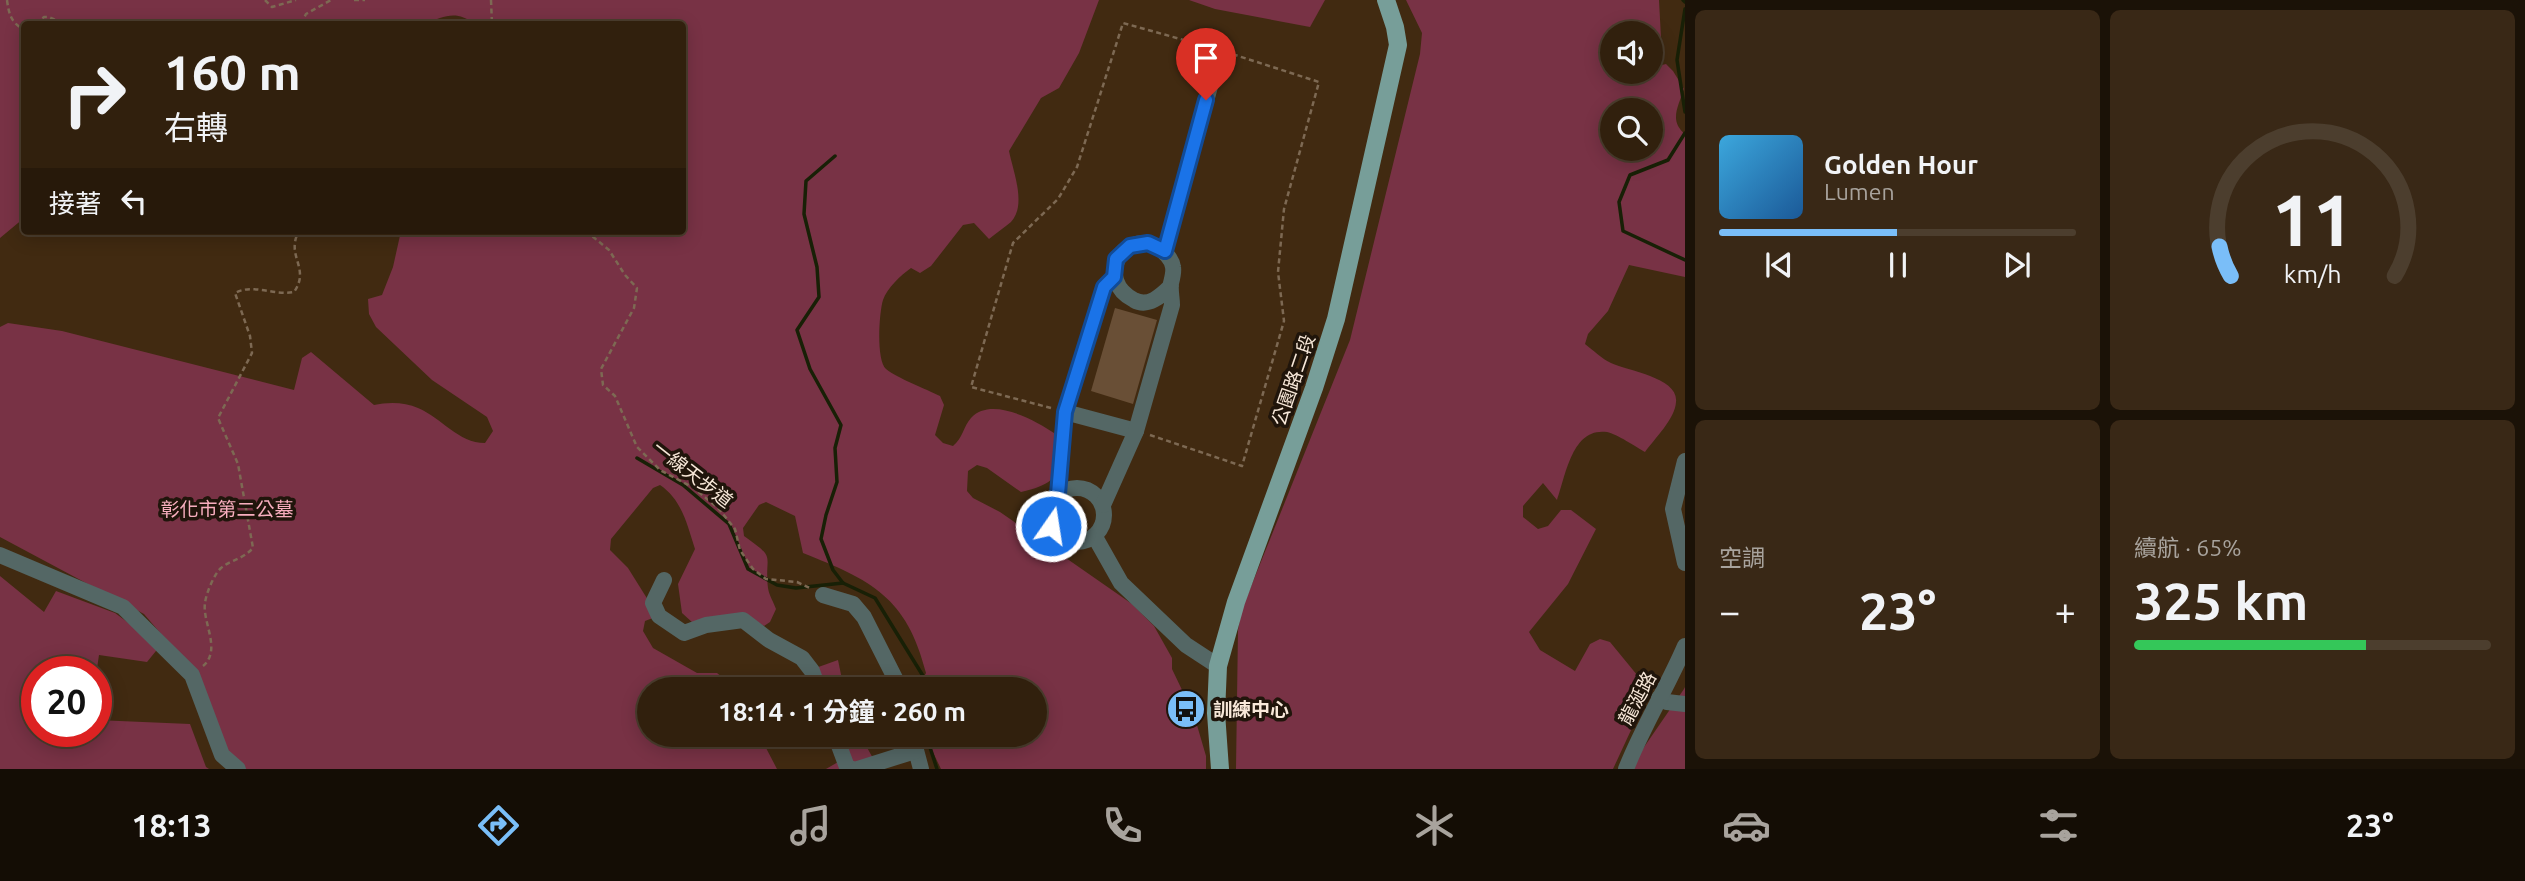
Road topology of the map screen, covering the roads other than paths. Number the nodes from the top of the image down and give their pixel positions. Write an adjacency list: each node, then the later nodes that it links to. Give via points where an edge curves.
1 (1386, 0): 17 (main road, 公園路二段, via 1398,45 1336,319 1236,602)
2 (1220, 50): 3 (street)
3 (1165, 251): 4 (street, via 1148,243 1130,246 1116,259); 5 (street, via 1174,268)
4 (1114, 277): 5 (street, via 1122,294 1139,303 1157,300); 6 (street, via 1104,287)
5 (1171, 286): 7 (street, via 1172,305)
6 (1065, 412): 7 (street); 9 (street)
7 (1136, 431): 10 (street)
8 (1685, 461): 13 (street, via 1673,509)
9 (1058, 494): 10 (street, via 1074,487 1091,491); 11 (street, via 1049,509 1051,526 1062,540 1079,544)
10 (1103, 505): 11 (street, via 1104,522)
11 (1095, 537): 17 (street, via 1121,583 1186,645)
12 (0, 555): 25 (street, via 123,607 192,675 222,755)
13 (1685, 563)
14 (664, 580): 18 (street, via 653,603 659,616 684,633 743,620 802,659)
15 (823, 594): 19 (street, via 853,604)
16 (1685, 646): 20 (street, 龍涎路)
17 (1218, 666): 29 (main road, 公園路二段)
18 (814, 677)
19 (894, 677)
20 (1659, 698): 21 (street); 30 (street, 龍涎路)
21 (1685, 704)
22 (840, 747): 26 (street)
23 (905, 747): 27 (street)
24 (914, 747): 28 (street)
25 (238, 769)
26 (852, 769)
27 (858, 769)
28 (920, 769)
29 (1220, 769)
30 (1626, 769)

